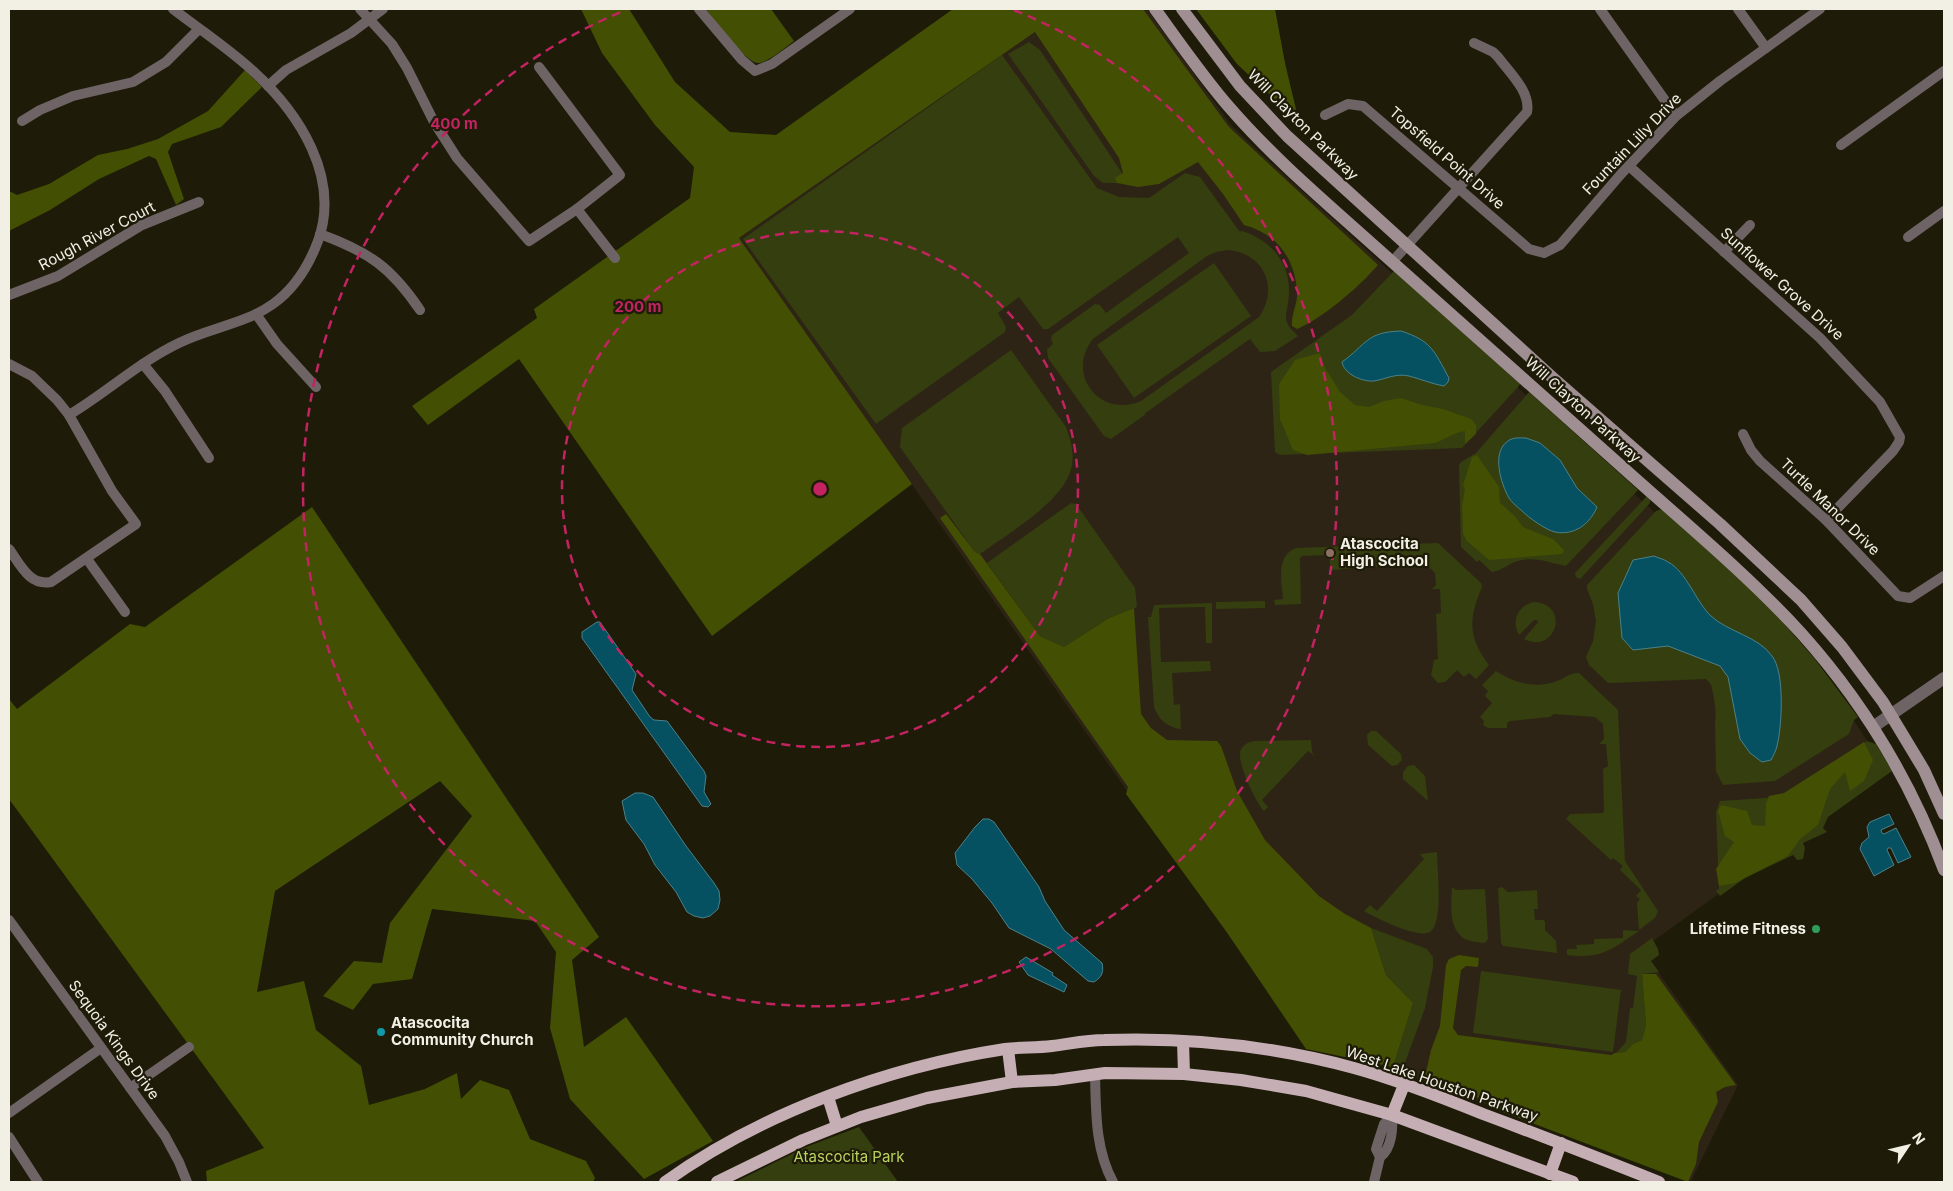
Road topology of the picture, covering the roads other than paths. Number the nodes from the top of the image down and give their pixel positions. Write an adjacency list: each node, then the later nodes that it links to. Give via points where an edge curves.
1 (173, 9): 12 (street)
2 (360, 9): 11 (street)
3 (383, 9): 11 (street)
4 (699, 9): 5 (street, via 755,71 772,64)
5 (850, 9)
6 (1155, 9): 34 (main road, Will Clayton Parkway, via 1210,84 1247,126 1290,170)
7 (1182, 9): 30 (main road, Will Clayton Parkway, via 1259,108)
8 (1600, 9): 19 (street)
9 (1738, 9): 14 (street)
10 (1820, 9): 14 (street, Fountain Lilly Drive)
11 (370, 20): 17 (street, via 286,70); 25 (street, via 392,44 457,158 528,241)
12 (199, 29): 17 (street, via 236,56); 20 (street, via 166,62 133,82 74,96)
13 (1474, 43): 23 (street, via 1494,52 1523,92 1528,105 1522,118)
14 (1766, 48): 19 (street, Fountain Lilly Drive)
15 (539, 67): 25 (street, via 620,175)
16 (1944, 71): 21 (street)
17 (268, 86): 28 (street, via 299,125 314,151 325,204)
18 (1325, 114): 23 (street, Topsfield Point Drive, via 1348,104 1363,106)
19 (1676, 116): 22 (street, Fountain Lilly Drive)
20 (22, 121)
21 (1841, 145)
22 (1629, 166): 31 (street, Sunflower Grove Drive); 32 (street, Fountain Lilly Drive, via 1560,245)
23 (1460, 188): 30 (street); 32 (street, Topsfield Point Drive, via 1529,249)
24 (199, 202): 35 (street, Rough River Court, via 142,225 58,276)
25 (577, 209): 33 (street)
26 (1944, 211): 29 (street)
27 (1750, 225): 31 (street)
28 (320, 234): 36 (street, via 363,252 380,263 399,281); 37 (street, via 313,255 288,292)
29 (1908, 237)
30 (1407, 246): 34 (street); 40 (main road, Will Clayton Parkway)
31 (1724, 252): 46 (street, Sunflower Grove Drive, via 1820,338 1880,402 1900,436 1893,452)
32 (1544, 253)
33 (615, 258)
34 (1392, 262): 41 (main road, Will Clayton Parkway)
35 (9, 295)
36 (420, 310)
37 (256, 314): 39 (street, via 179,343); 42 (street, via 288,358)
38 (9, 364): 43 (street, via 46,388)
39 (143, 364): 43 (street); 45 (street)
40 (1541, 367): 41 (main road); 52 (main road, Will Clayton Parkway, via 1779,577 1842,647)
41 (1528, 382): 53 (main road, Will Clayton Parkway, via 1772,604 1823,659)
42 (316, 387)
43 (68, 415): 48 (street, via 98,469 136,524)
44 (1743, 434): 46 (street, Turtle Manor Drive, via 1760,461)
45 (209, 458)
46 (1826, 520): 49 (street, Turtle Manor Drive, via 1891,590 1902,597 1910,598)
47 (9, 549): 48 (street, via 26,574 46,583 57,580)
48 (87, 559): 50 (street)
49 (1944, 576)
50 (125, 612)
51 (1944, 678): 52 (street)
52 (1891, 714): 53 (street); 54 (main road, Will Clayton Parkway, via 1924,770)
53 (1873, 727): 55 (main road, Will Clayton Parkway, via 1917,806)
54 (1944, 814)
55 (1944, 870)
56 (9, 920): 59 (street, Sequoia Kings Drive)
57 (1184, 1041): 60 (main road, West Lake Houston Parkway, via 1104,1040); 62 (main road); 64 (main road, West Lake Houston Parkway, via 1246,1046 1312,1058)
58 (189, 1047): 65 (street)
59 (101, 1048): 65 (street, Sequoia Kings Drive); 67 (street)
60 (1008, 1049): 63 (main road); 66 (main road, West Lake Houston Parkway, via 917,1067)
61 (1095, 1074): 62 (main road); 63 (main road); 77 (street, via 1098,1134 1107,1172)
62 (1184, 1074): 68 (main road, via 1306,1091)
63 (1012, 1082): 69 (main road, via 927,1098)
64 (1404, 1085): 68 (main road); 71 (main road, West Lake Houston Parkway)
65 (130, 1088): 74 (street, Sequoia Kings Drive, via 165,1136)
66 (828, 1097): 69 (main road); 75 (main road, West Lake Houston Parkway, via 785,1114)
67 (9, 1113)
68 (1392, 1115): 72 (main road); 78 (street, via 1393,1128 1385,1153 1380,1157)
69 (837, 1126): 76 (main road)
70 (9, 1137): 73 (street)
71 (1561, 1143): 72 (main road); 80 (main road, West Lake Houston Parkway)
72 (1550, 1174): 79 (main road)
73 (38, 1182)
74 (188, 1182)
75 (665, 1182)
76 (717, 1182)
77 (1113, 1182)
78 (1374, 1182)
79 (1572, 1182)
80 (1659, 1182)

